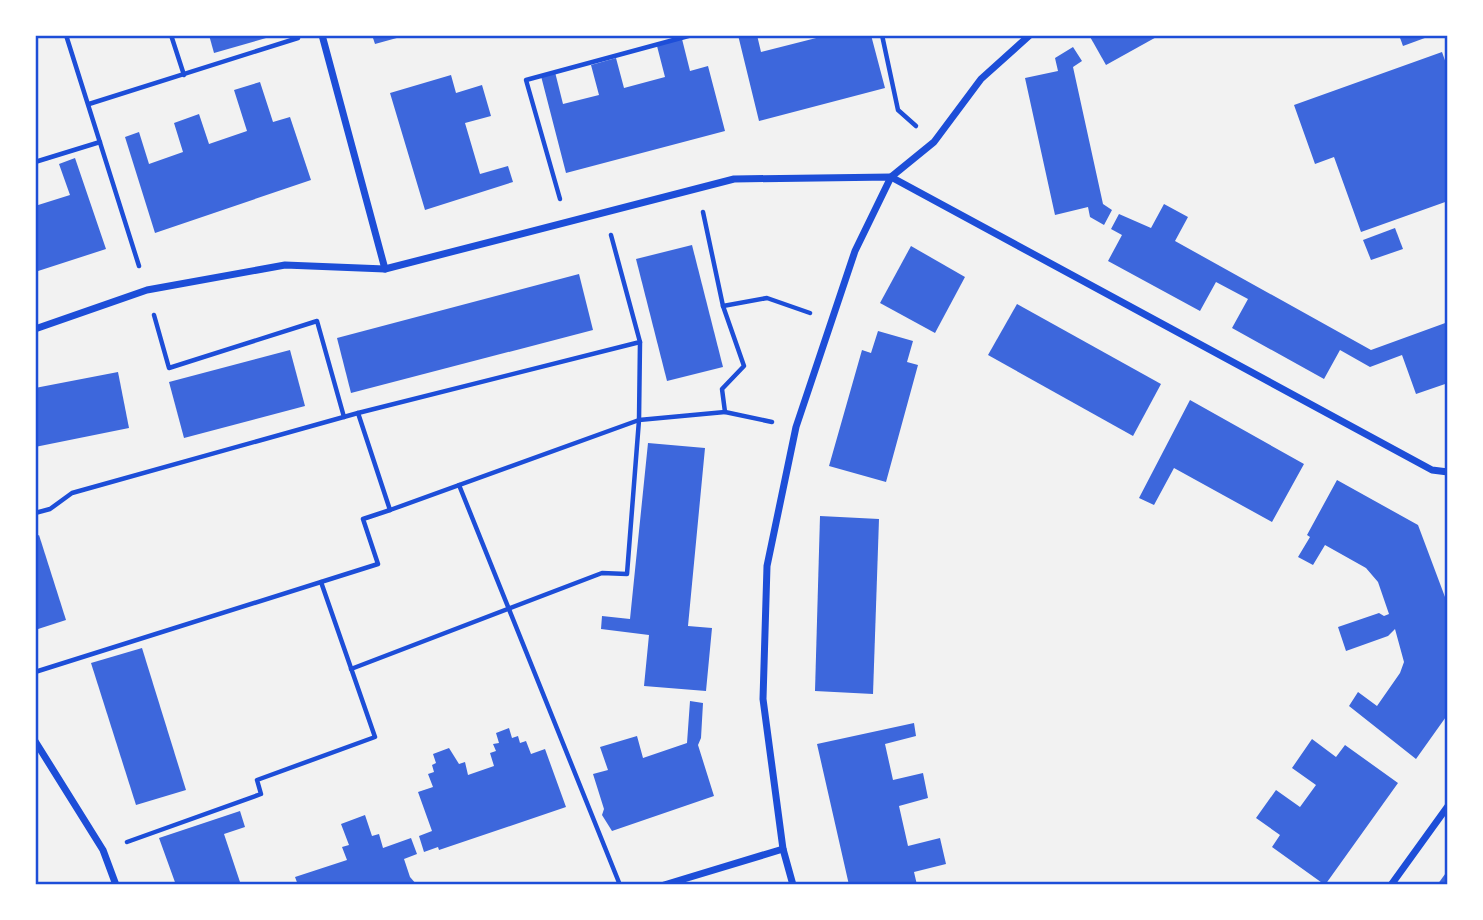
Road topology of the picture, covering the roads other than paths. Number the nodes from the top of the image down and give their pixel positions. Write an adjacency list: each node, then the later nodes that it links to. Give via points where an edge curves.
1 (322, 35): 4 (street)
2 (1030, 35): 3 (street, via 981,79 934,142)
3 (891, 177): 4 (street, via 734,179); 6 (street, via 1432,470); 9 (street, via 855,251 796,427 767,566 763,699)
4 (385, 269): 5 (street, via 285,265 147,290)
5 (35, 328)
6 (1448, 472)
7 (35, 741): 10 (street, via 103,850)
8 (1448, 806): 13 (street)
9 (783, 849): 11 (street); 12 (street)
10 (116, 885)
11 (664, 885)
12 (793, 885)
13 (1391, 885)

